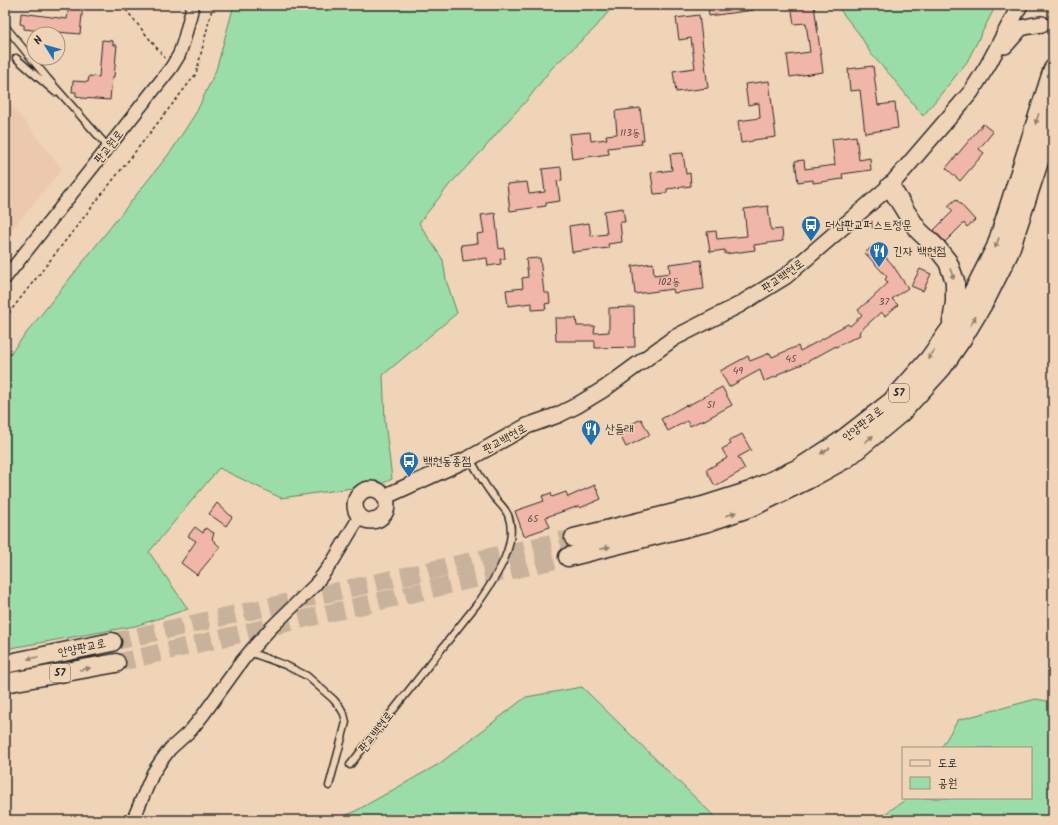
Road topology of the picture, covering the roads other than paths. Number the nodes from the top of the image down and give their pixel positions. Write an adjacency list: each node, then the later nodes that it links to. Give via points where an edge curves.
1 (193, 5): 10 (street, 판교원로, via 179,55)
2 (1020, 5): 6 (street, 판교백현로)
3 (1023, 5): 6 (street, via 1028,15 1042,24 1021,28)
4 (5, 26): 8 (lane)
5 (16, 58): 8 (lane)
6 (988, 65): 11 (street, 판교백현로, via 971,92)
7 (1053, 69): 13 (main road, 안양판교로 / 57, one-way to 13, via 996,247)
8 (75, 110): 10 (lane)
9 (1053, 118): 18 (main road, 안양판교로 / 57, one-way to 9, via 708,522 754,506 847,458 902,412 942,368 986,299 1009,253)
10 (108, 147): 12 (street, 판교원로)
11 (890, 186): 13 (main road, one-way to 13, via 918,230 948,262 955,281); 14 (street, 판교백현로, via 786,276 739,305 674,338 576,406 527,426)
12 (5, 278)
13 (951, 328): 17 (main road, 안양판교로 / 57, one-way to 17, via 929,359 892,401 838,443 799,468 750,491 703,506)
14 (470, 458): 15 (street, 판교백현로); 24 (lane, 판교백현로, via 491,494 508,514 509,546 504,559 481,599)
15 (384, 497): 16 (street, via 386,510 380,518 367,520); 16 (street, via 371,489 361,493 355,502)
16 (360, 516): 20 (street, via 315,585)
17 (574, 538)
18 (568, 557)
19 (112, 642): 22 (main road, 안양판교로 / 57, one-way to 22)
20 (249, 652): 25 (lane, 판교백현로, via 307,676 340,706 346,722); 26 (street, via 191,730 161,760)
21 (116, 663): 23 (main road, 안양판교로 / 57, one-way to 21)
22 (5, 664)
23 (5, 683)
24 (350, 765)
25 (329, 786)
26 (133, 820)

